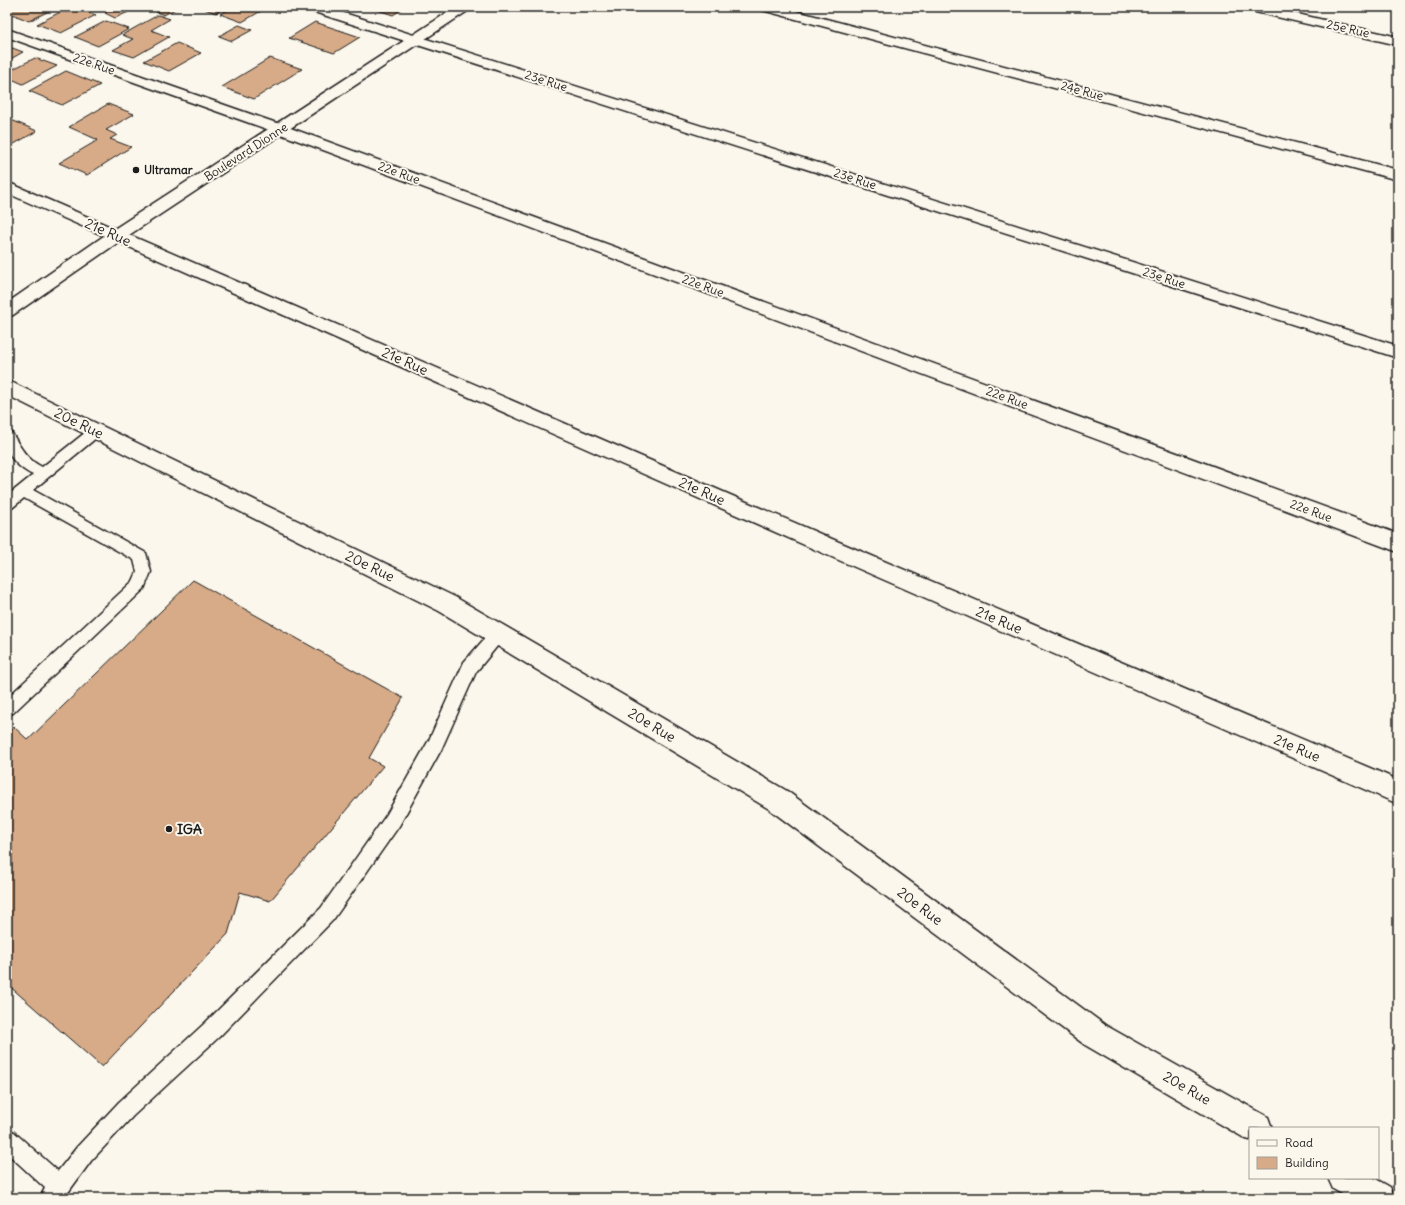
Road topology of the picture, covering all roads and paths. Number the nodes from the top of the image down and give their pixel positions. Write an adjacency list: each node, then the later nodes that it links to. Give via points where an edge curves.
1 (312, 7): 6 (street, 23e Rue)
2 (465, 7): 6 (street, Boulevard Dionne)
3 (766, 7): 9 (street, 24e Rue)
4 (1250, 7): 7 (street, 25e Rue)
5 (7, 33): 8 (street, 22e Rue)
6 (416, 40): 8 (street, Boulevard Dionne); 13 (street, 23e Rue)
7 (1398, 41)
8 (280, 129): 11 (street, Boulevard Dionne); 20 (street, 22e Rue)
9 (1398, 175)
10 (7, 187): 11 (street, 21e Rue)
11 (117, 235): 12 (street, Boulevard Dionne); 23 (street, 21e Rue)
12 (7, 311)
13 (1398, 352)
14 (7, 388): 15 (street, 20e Rue)
15 (96, 431): 17 (lane); 21 (street, 20e Rue, via 447,604)
16 (7, 436): 17 (lane, via 20,458 29,467)
17 (44, 474): 18 (lane)
18 (23, 491): 19 (lane); 22 (lane, via 141,557 144,572 140,585)
19 (7, 504)
20 (1398, 543)
21 (498, 634): 24 (street, 20e Rue, via 778,800 1095,1035); 27 (lane, via 470,667 435,745 393,820 328,914 212,1030 126,1109 84,1154)
22 (7, 708)
23 (1398, 792)
24 (1255, 1127)
25 (7, 1139): 27 (lane)
26 (1346, 1179): 28 (street)
27 (55, 1193)
28 (1379, 1198)

